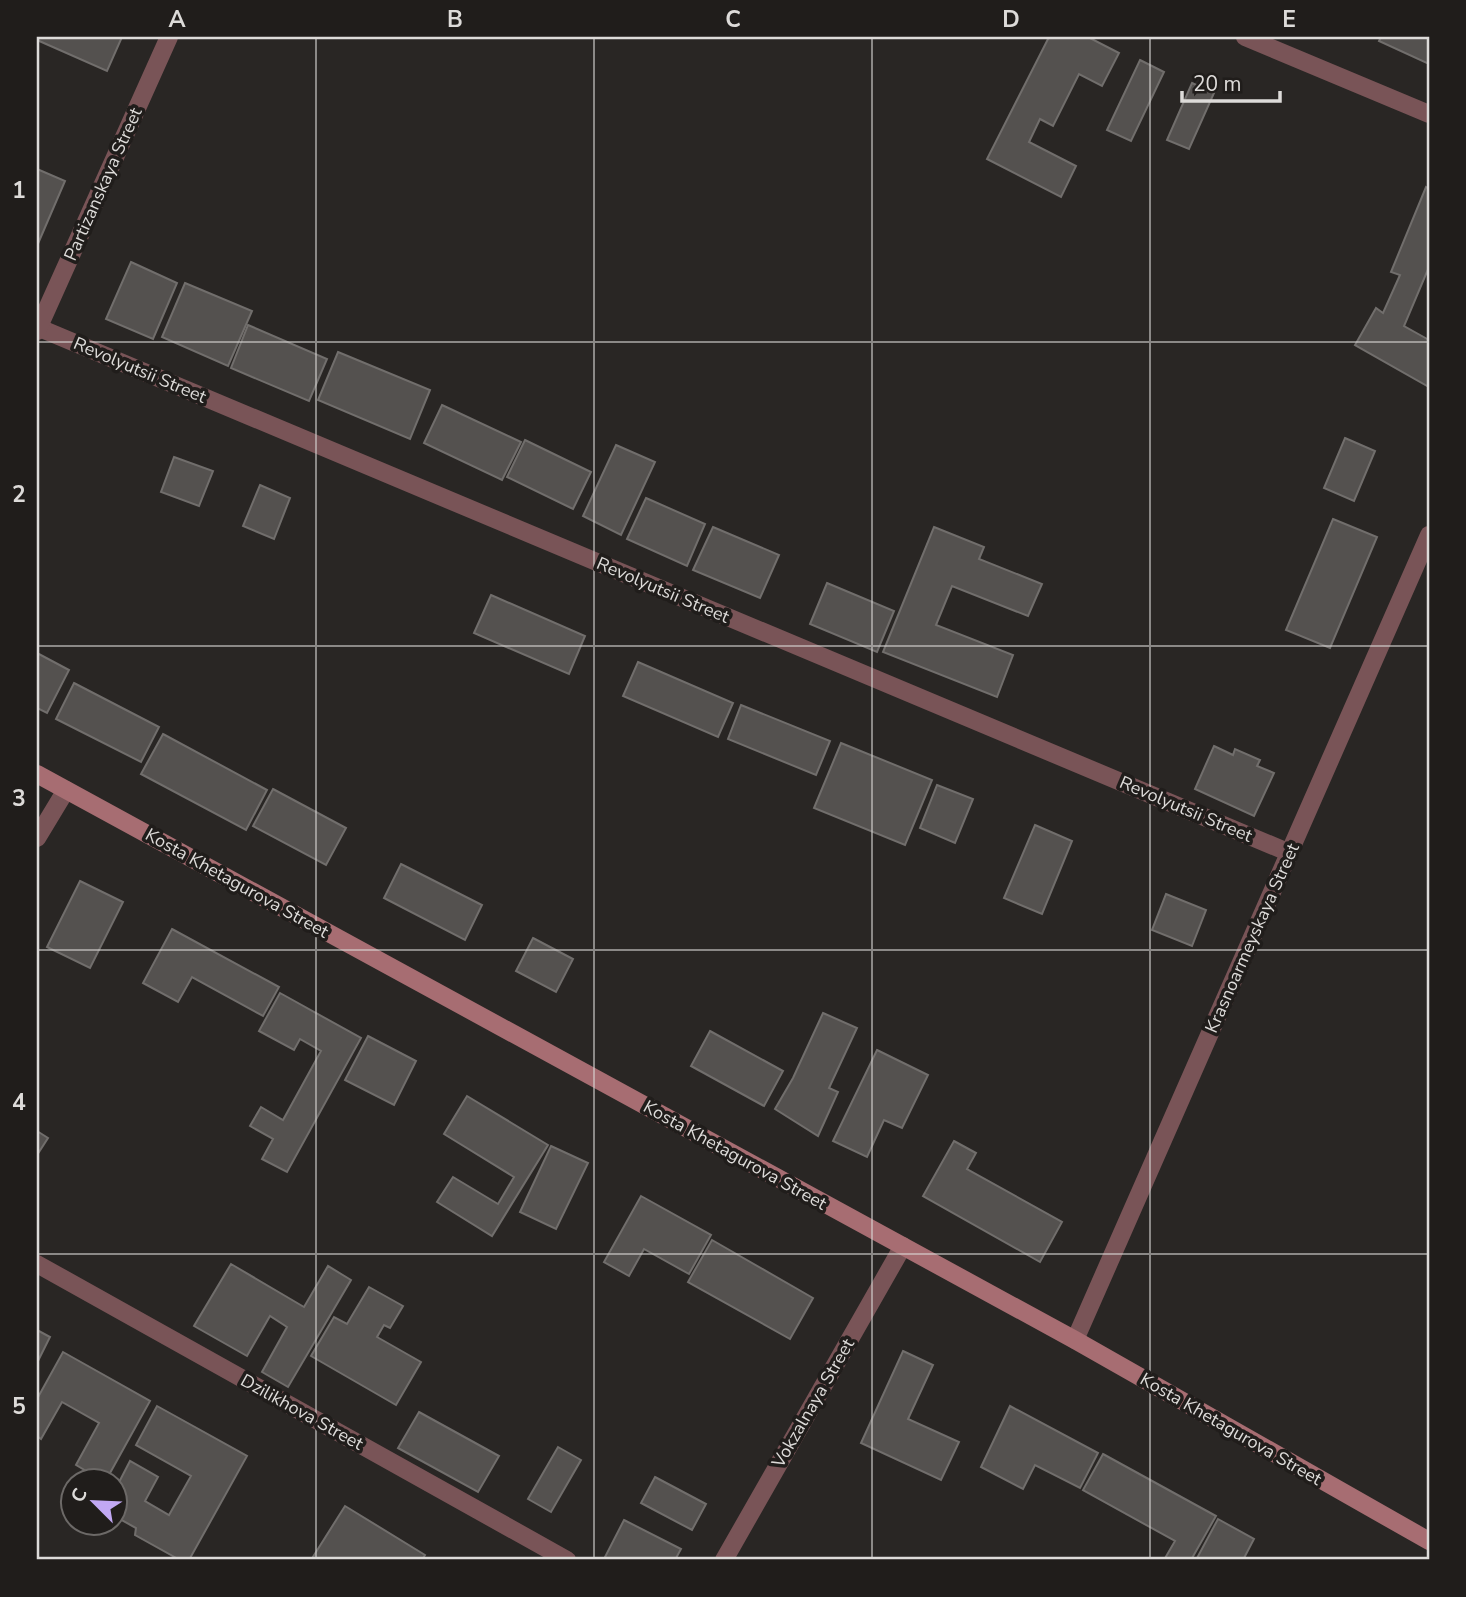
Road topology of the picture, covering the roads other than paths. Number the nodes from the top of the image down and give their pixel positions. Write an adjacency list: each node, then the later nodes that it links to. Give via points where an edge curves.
1 (169, 37): 4 (street, Partizanskaya Street)
2 (1245, 37): 3 (street)
3 (1429, 114)
4 (37, 328): 9 (street, Revolyutsii Street)
5 (1429, 535): 9 (street, Krasnoarmeyskaya Street)
6 (37, 774): 7 (main road, Kosta Khetagurova Street)
7 (66, 790): 8 (street); 10 (main road, Kosta Khetagurova Street)
8 (37, 838)
9 (1290, 853): 12 (street, Krasnoarmeyskaya Street)
10 (903, 1246): 12 (main road, Kosta Khetagurova Street); 15 (street, Vokzalnaya Street)
11 (37, 1264): 14 (street, Dzilikhova Street)
12 (1075, 1340): 13 (main road, Kosta Khetagurova Street)
13 (1429, 1541)
14 (567, 1560)
15 (724, 1560)

